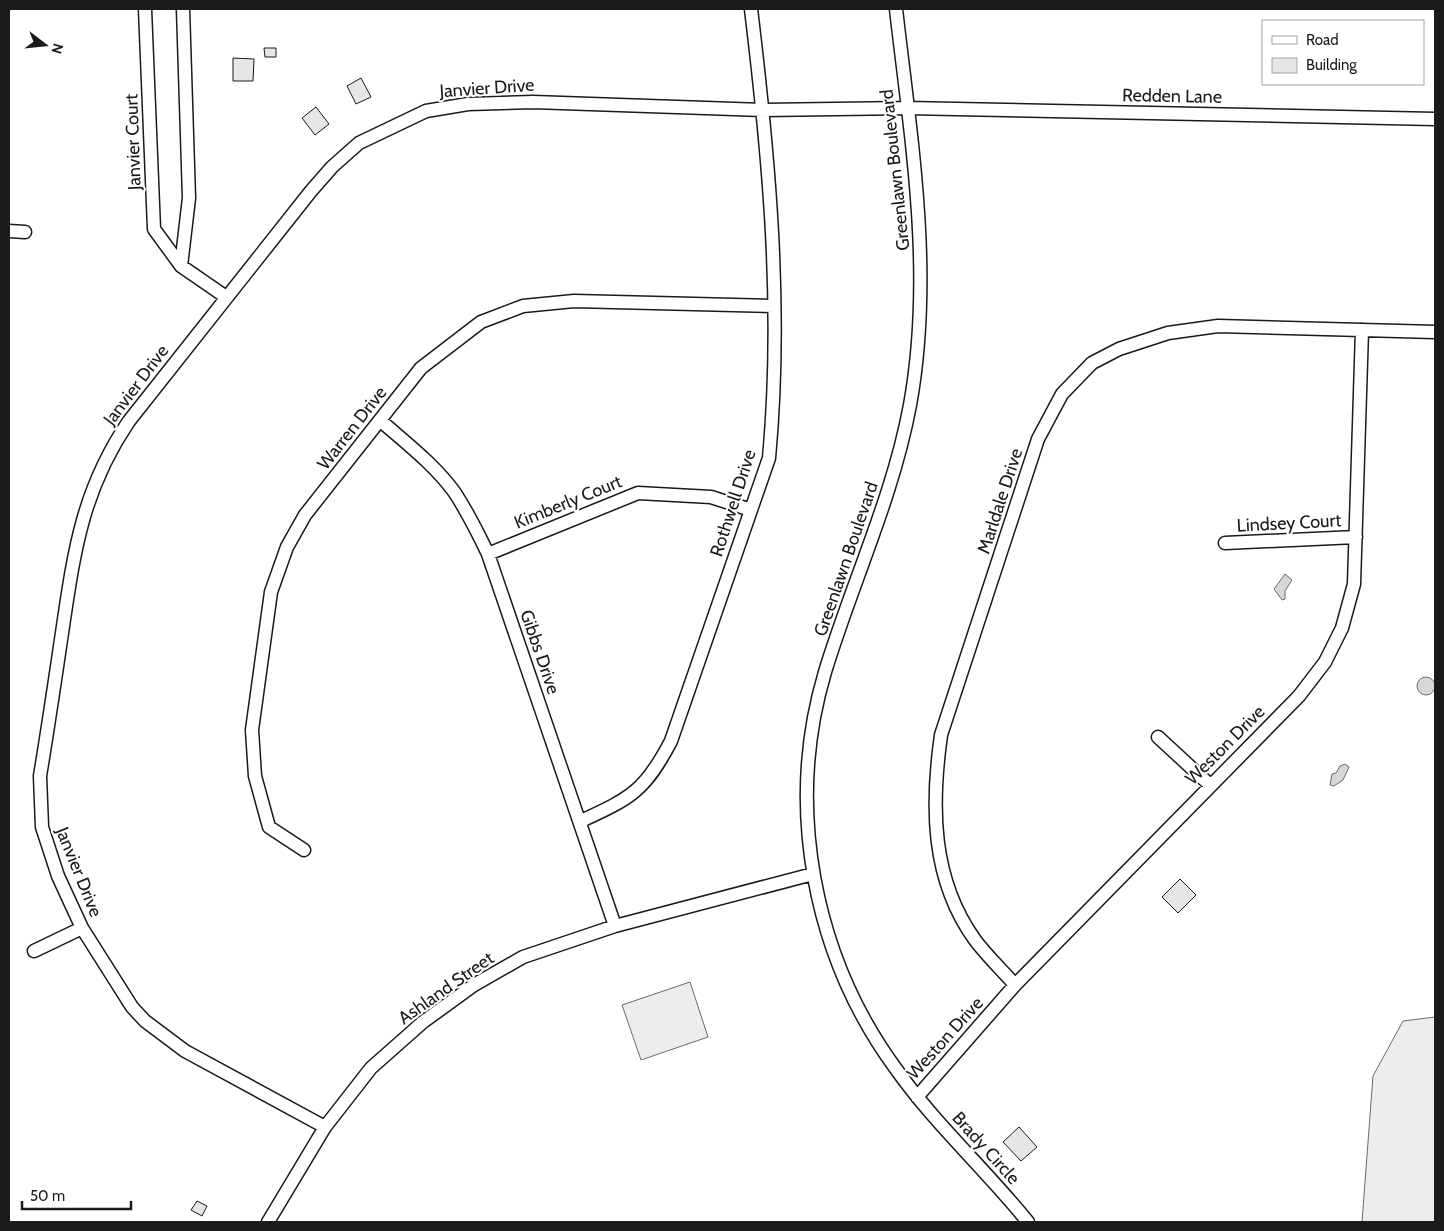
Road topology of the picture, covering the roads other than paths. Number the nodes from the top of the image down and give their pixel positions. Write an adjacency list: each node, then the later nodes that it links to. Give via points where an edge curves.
1 (145, 9): 10 (street, Janvier Court, via 154,229)
2 (184, 9): 10 (street, via 189,198)
3 (751, 9): 6 (street, Rothwell Drive)
4 (896, 9): 5 (street, Greenlawn Boulevard)
5 (907, 108): 6 (street, Janvier Drive); 7 (street, Redden Lane); 24 (street, Greenlawn Boulevard, via 921,255 916,369 891,482 815,710 806,783)
6 (764, 110): 11 (street, Janvier Drive, via 532,102 468,104 426,111 359,143 332,167); 12 (street, Rothwell Drive, via 775,272)
7 (1435, 120)
8 (9, 231): 9 (street)
9 (25, 232)
10 (181, 266): 11 (street, Janvier Court)
11 (226, 297): 26 (street, Janvier Drive, via 111,447 80,527 40,776 40,801 48,852)
12 (774, 306): 15 (street, Warren Drive, via 574,301 523,306 481,322 421,368); 16 (street, Rothwell Drive, via 769,458)
13 (1362, 330): 14 (street, Marldale Drive); 17 (street, Weston Drive); 28 (street, Marldale Drive, via 1218,326 1168,333 1119,349 1092,363 1062,394 1035,448 941,735 935,777 934,821 940,864 954,904 975,940)
14 (1435, 332)
15 (380, 421): 19 (street, Gibbs Drive, via 428,463 454,492); 23 (street, Warren Drive, via 305,515 287,547 271,592 252,730 255,776 269,827)
16 (751, 510): 19 (street, Kimberly Court, via 711,497 638,493); 22 (street, Rothwell Drive, via 671,741 658,767 638,791)
17 (1356, 537): 18 (street, Lindsey Court); 21 (street, Weston Drive, via 1354,584 1342,628 1325,662 1299,696)
18 (1225, 543)
19 (488, 554): 22 (street, Gibbs Drive)
20 (1158, 738): 21 (street)
21 (1210, 785): 28 (street, Weston Drive)
22 (581, 821): 25 (street, Gibbs Drive)
23 (304, 850)
24 (813, 874): 25 (street, Ashland Street); 29 (street, Greenlawn Boulevard, via 824,922 845,979 877,1042)
25 (615, 926): 30 (street, Ashland Street, via 523,957 474,985 424,1022 371,1068)
26 (82, 928): 27 (street); 30 (street, Janvier Drive, via 145,1022 185,1051)
27 (34, 951)
28 (1016, 985): 29 (street, Weston Drive)
29 (917, 1096): 32 (street, Brady Circle)
30 (325, 1126): 31 (street, Ashland Street)
31 (268, 1222)
32 (1028, 1222)

